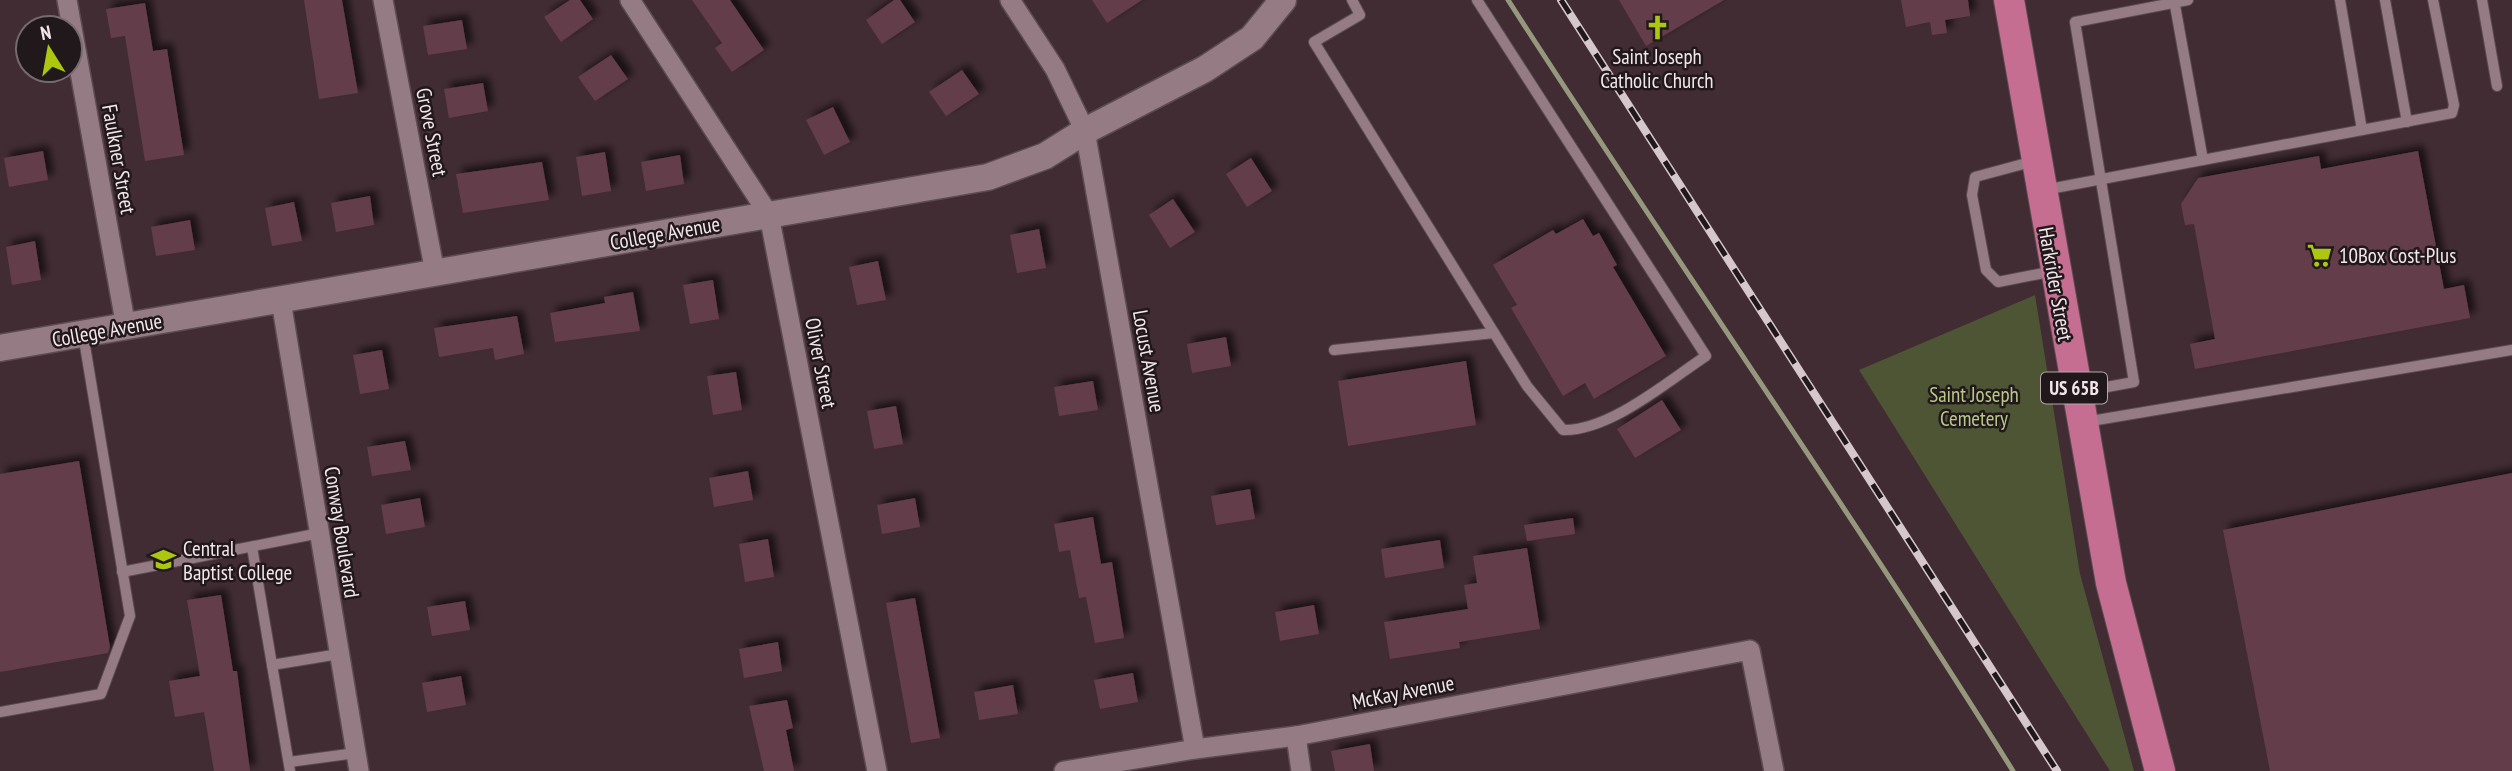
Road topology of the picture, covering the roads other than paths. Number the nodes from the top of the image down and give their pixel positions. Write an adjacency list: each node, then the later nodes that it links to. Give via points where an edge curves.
1 (67, 0): 27 (street, Faulkner Street)
2 (383, 0): 25 (street, Grove Street)
3 (630, 0): 23 (street, Oliver Street)
4 (1010, 0): 18 (street, Locust Avenue, via 1055,69)
5 (1283, 0): 18 (street, College Avenue, via 1252,37 1205,69)
6 (1352, 0): 28 (lane, via 1360,15 1314,42)
7 (1477, 0): 28 (lane, via 1706,356 1627,410 1575,430 1563,430 1527,386)
8 (2009, 0): 20 (main road, Harkrider Street / US 65B)
9 (2189, 0): 14 (lane)
10 (2340, 0): 17 (lane)
11 (2385, 0): 16 (lane)
12 (2434, 0): 16 (lane, via 2454,105 2452,113)
13 (2482, 0): 15 (lane)
14 (2175, 1): 19 (lane); 21 (lane, via 2075,22)
15 (2497, 86)
16 (2407, 122): 17 (lane)
17 (2362, 130): 19 (lane)
18 (1085, 131): 23 (street, College Avenue, via 1045,156 988,177); 42 (street, Locust Avenue)
19 (2203, 160): 21 (lane)
20 (2035, 161): 22 (main road, Harkrider Street / US 65B); 24 (lane, via 1975,177 1972,195 1986,270 1998,282)
21 (2101, 179): 22 (lane); 33 (lane, via 2134,382)
22 (2040, 190): 24 (main road, Harkrider Street / US 65B)
23 (769, 215): 25 (street, College Avenue); 45 (street, Oliver Street)
24 (2054, 271): 33 (main road, Harkrider Street / US 65B)
25 (435, 273): 26 (street, College Avenue)
26 (281, 300): 27 (street, College Avenue); 35 (street, Conway Boulevard)
27 (126, 327): 29 (street, College Avenue)
28 (1494, 333): 31 (lane)
29 (83, 334): 30 (street, College Avenue); 37 (lane)
30 (0, 348)
31 (1335, 350)
32 (2512, 350): 34 (lane)
33 (2075, 393): 34 (main road, Harkrider Street / US 65B)
34 (2080, 423): 49 (main road, Harkrider Street / US 65B, via 2111,583)
35 (320, 534): 36 (lane); 38 (street, Conway Boulevard)
36 (252, 547): 37 (lane); 39 (lane)
37 (122, 572): 40 (lane, via 130,615 102,694)
38 (340, 654): 39 (lane); 43 (street, Conway Boulevard)
39 (272, 665): 44 (lane)
40 (0, 712)
41 (1296, 736): 42 (street, McKay Avenue); 47 (street); 48 (street, McKay Avenue, via 1751,650)
42 (1195, 748): 46 (street, McKay Avenue)
43 (357, 762): 44 (lane)
44 (289, 766)
45 (877, 771)
46 (1063, 771)
47 (1301, 771)
48 (1774, 771)
49 (2160, 771)

